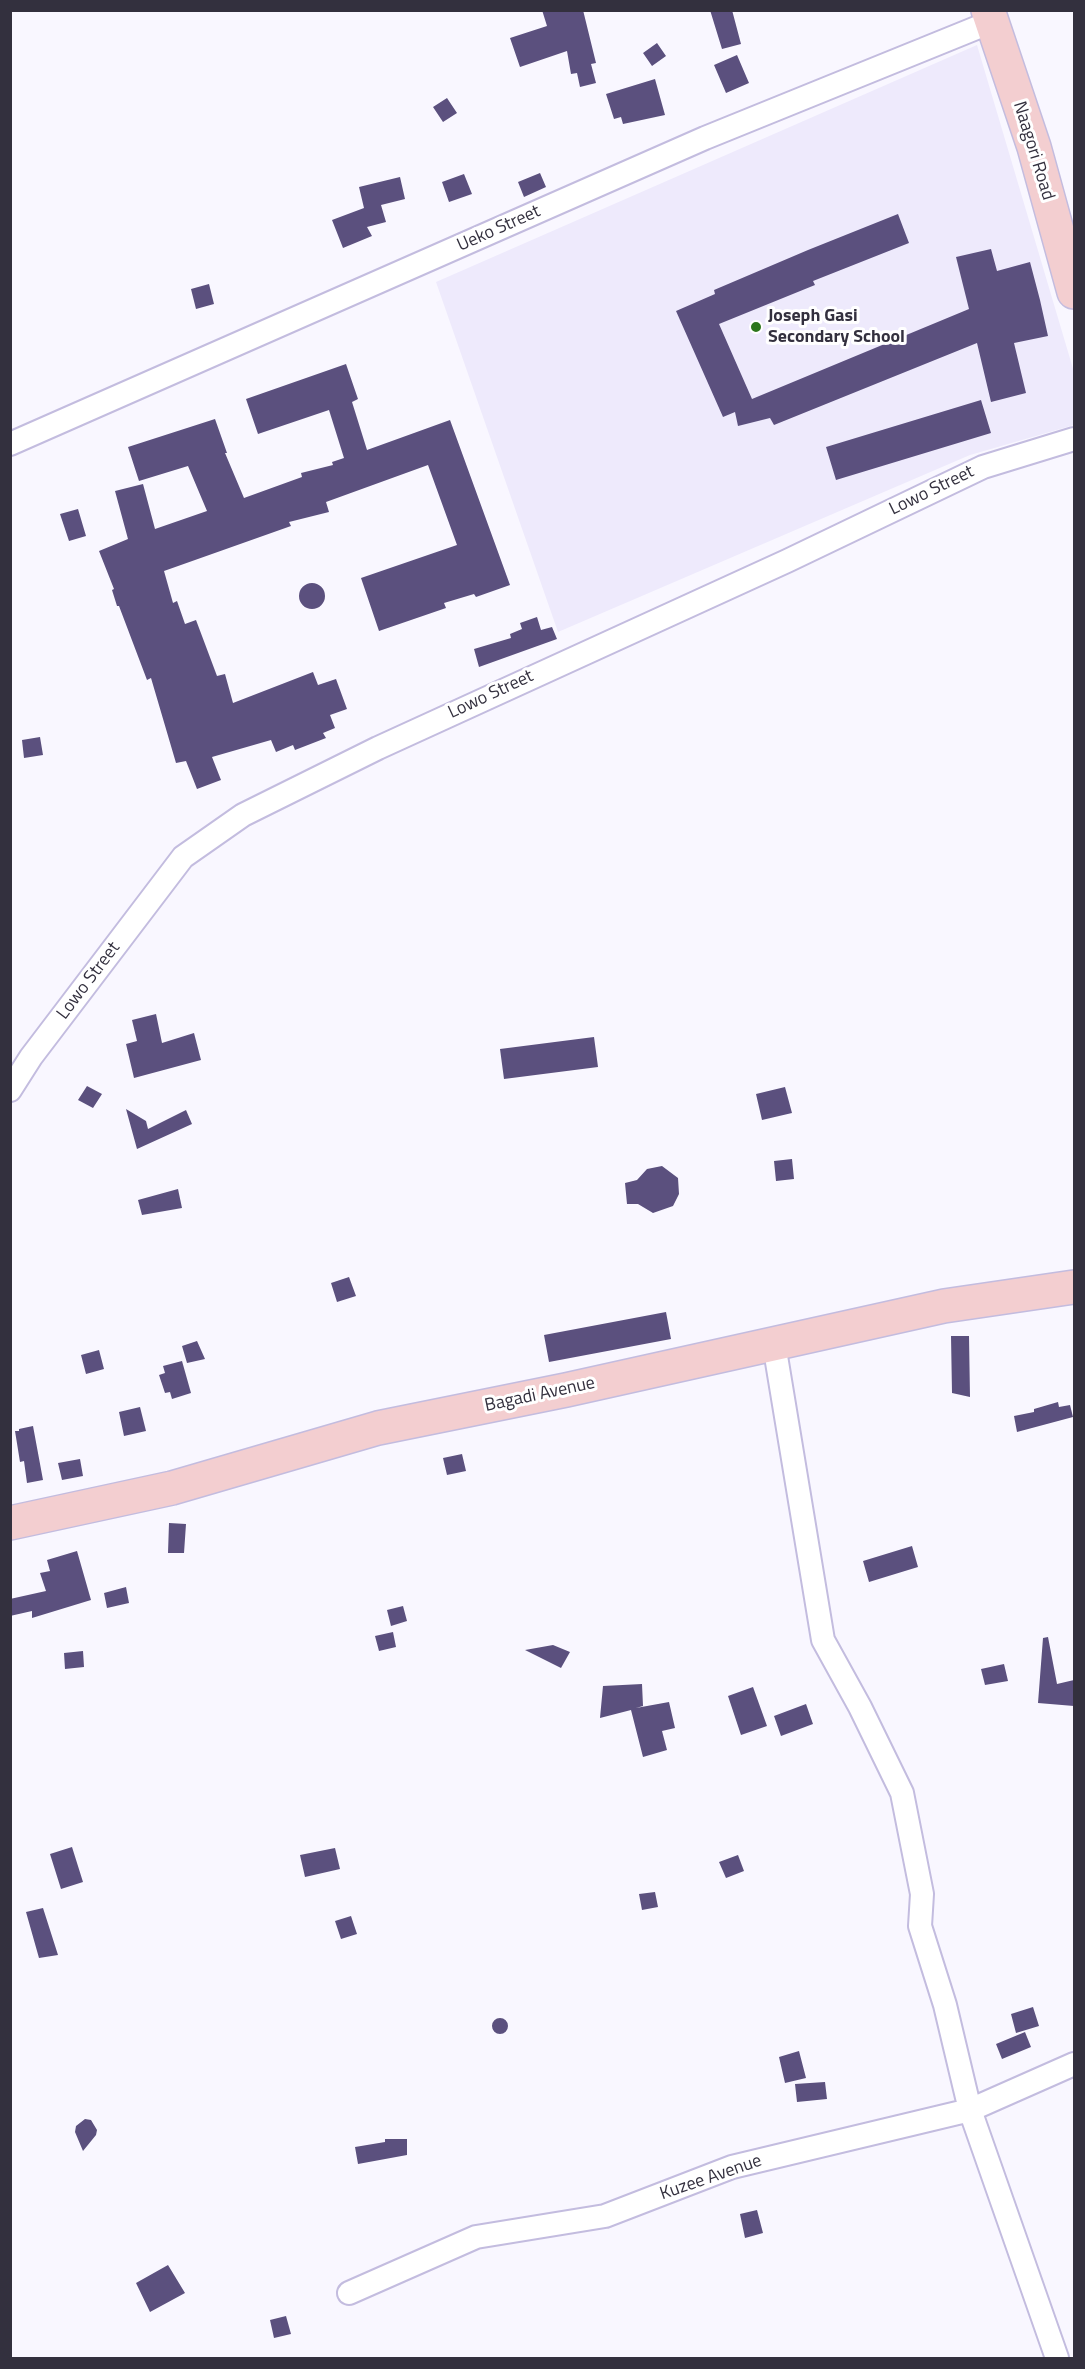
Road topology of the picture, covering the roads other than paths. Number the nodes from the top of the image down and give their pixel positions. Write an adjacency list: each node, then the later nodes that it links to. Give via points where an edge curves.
1 (990, 16): 2 (street, Naagori Road, via 1034,147); 4 (street, Ueko Street)
2 (1074, 292)
3 (1074, 439): 5 (street, Lowo Street, via 983,467 788,561 378,748 243,815 183,857)
4 (10, 444)
5 (10, 1090)
6 (1074, 1287): 7 (street, Bagadi Avenue, via 944,1306)
7 (774, 1344): 8 (street, Bagadi Avenue, via 378,1428 172,1488); 10 (street, via 823,1640 902,1792 922,1894 920,1926 945,2005)
8 (10, 1523)
9 (1074, 2064): 10 (street, Kuzee Avenue)
10 (970, 2110): 11 (street, Kuzee Avenue, via 732,2167 605,2216 476,2237); 12 (street)
11 (349, 2293)
12 (1057, 2358)

